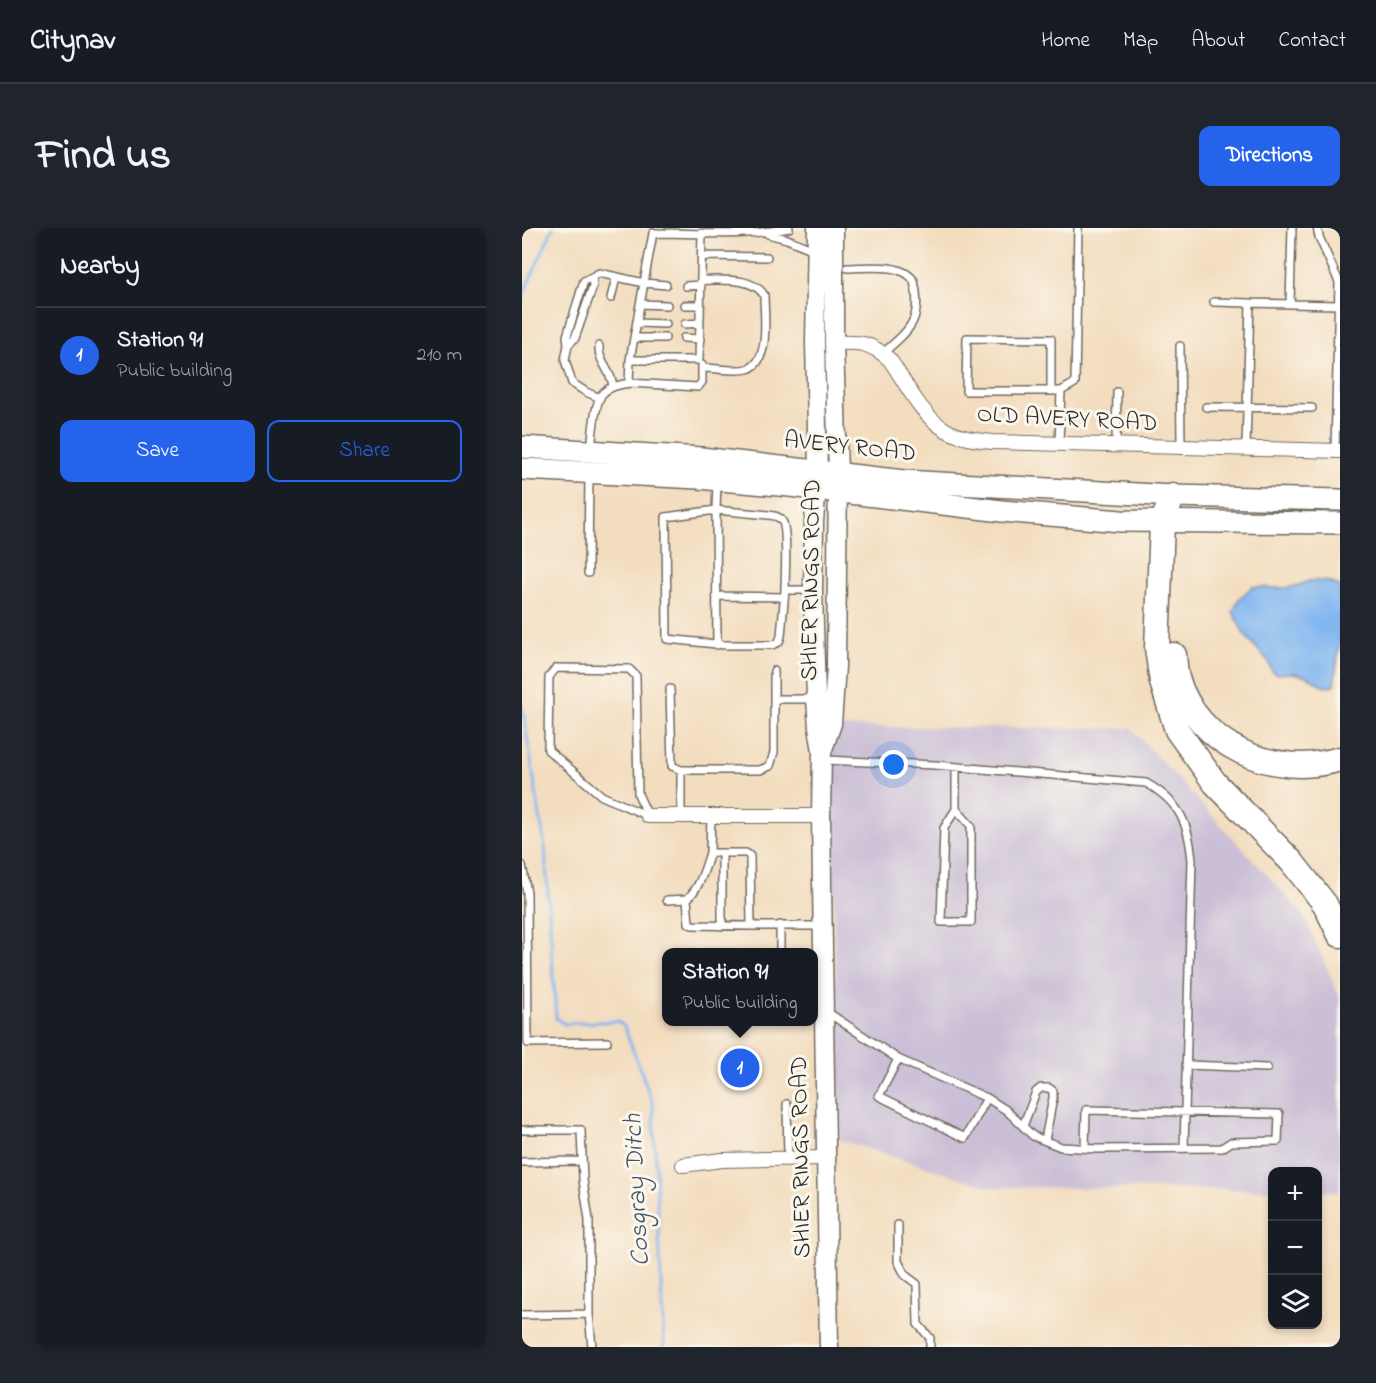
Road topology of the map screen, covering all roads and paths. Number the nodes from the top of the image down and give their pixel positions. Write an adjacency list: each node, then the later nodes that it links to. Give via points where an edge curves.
1 (789, 228): 7 (lane)
2 (817, 228): 9 (main road, SHIER RINGS ROAD)
3 (834, 228): 37 (main road, SHIER RINGS ROAD)
4 (1078, 228): 47 (lane, via 1075,383)
5 (1292, 228): 24 (lane)
6 (1317, 228): 15 (lane)
7 (762, 232): 8 (lane); 9 (lane)
8 (702, 233): 10 (lane); 16 (lane, via 653,233)
9 (817, 251): 63 (main road, SHIER RINGS ROAD, via 815,343)
10 (702, 256): 11 (lane); 17 (lane)
11 (767, 257)
12 (847, 268): 40 (lane, via 896,269 914,280 916,304 912,325)
13 (1340, 273): 15 (lane)
14 (616, 278): 16 (lane); 20 (lane); 49 (lane, via 599,273 592,277 593,286 575,338 568,345 566,360 572,383)
15 (1339, 282): 28 (lane)
16 (644, 283): 18 (lane); 23 (lane)
17 (701, 283): 19 (lane); 27 (lane); 43 (lane, via 744,282 759,288 764,295 763,353 759,362 747,369)
18 (666, 285)
19 (686, 286)
20 (611, 298)
21 (1214, 302): 22 (lane)
22 (1250, 303): 24 (lane); 51 (lane)
23 (640, 304): 25 (lane); 29 (lane)
24 (1290, 304): 28 (lane)
25 (667, 305)
26 (685, 305): 27 (lane)
27 (700, 305): 30 (lane)
28 (1339, 305): 59 (lane)
29 (637, 323): 31 (lane); 33 (lane)
30 (700, 323): 32 (lane); 36 (lane)
31 (666, 324)
32 (684, 324)
33 (634, 338): 34 (lane); 41 (lane)
34 (665, 338)
35 (684, 338): 36 (lane)
36 (700, 339): 42 (lane)
37 (834, 342): 40 (street, via 863,343); 63 (main road, SHIER RINGS ROAD)
38 (599, 346): 45 (lane, via 598,355 612,377)
39 (1180, 346): 56 (lane)
40 (883, 353): 53 (street, OLD AVERY ROAD, via 925,412 946,430 992,442)
41 (630, 360): 42 (lane); 44 (lane)
42 (699, 360): 43 (lane)
43 (704, 368): 44 (lane, via 698,387)
44 (629, 383): 45 (lane)
45 (613, 386): 49 (lane)
46 (1051, 391): 46 (lane, via 966,391 967,338 1049,337); 47 (lane)
47 (1061, 391): 53 (lane)
48 (1118, 392): 54 (lane)
49 (600, 398): 58 (lane)
50 (1206, 407): 51 (lane)
51 (1247, 407): 52 (lane); 57 (lane)
52 (1312, 408)
53 (1059, 444): 54 (street, OLD AVERY ROAD)
54 (1116, 446): 56 (street, OLD AVERY ROAD)
55 (522, 447): 58 (main road, AVERY ROAD)
56 (1181, 447): 57 (street, OLD AVERY ROAD)
57 (1246, 449): 59 (street, OLD AVERY ROAD)
58 (590, 451): 61 (lane); 63 (main road, AVERY ROAD, via 701,458)
59 (1337, 451)
60 (522, 469): 61 (main road, AVERY ROAD)
61 (590, 472): 62 (main road, AVERY ROAD); 69 (lane)
62 (717, 480): 63 (main road, AVERY ROAD); 66 (lane)
63 (826, 482): 64 (main road, AVERY ROAD, via 904,481); 67 (main road, AVERY ROAD, via 1002,511); 70 (main road, SHIER RINGS ROAD, via 814,522); 75 (main road, SHIER RINGS ROAD)
64 (1173, 496): 65 (main road, AVERY ROAD); 67 (highway)
65 (1340, 500)
66 (716, 510): 71 (lane, via 777,516 783,522); 72 (lane); 73 (lane, via 666,517 667,639)
67 (1170, 523): 68 (main road, AVERY ROAD); 80 (highway, via 1172,646 1177,677 1198,717 1228,745 1264,761 1289,765); 97 (highway, via 1157,648 1162,682 1177,730 1215,783 1291,861 1324,904)
68 (1340, 523)
69 (588, 573)
70 (816, 590): 71 (lane); 75 (main road, via 822,662); 78 (main road, SHIER RINGS ROAD)
71 (785, 594): 72 (lane); 73 (lane, via 779,642)
72 (717, 596): 73 (lane)
73 (717, 645)
74 (774, 671): 77 (lane)
75 (835, 684): 79 (main road, SHIER RINGS ROAD, via 832,724)
76 (670, 689): 82 (lane, via 672,766)
77 (774, 699): 78 (lane); 82 (lane, via 774,752 770,766 759,770)
78 (816, 699): 79 (main road, SHIER RINGS ROAD)
79 (822, 755): 81 (lane); 87 (main road, SHIER RINGS ROAD)
80 (1340, 759)
81 (956, 767): 83 (lane); 103 (lane, via 1146,783 1160,791 1182,816 1190,836 1192,861)
82 (681, 770): 85 (lane)
83 (956, 809): 83 (lane, via 944,828 941,922 971,922 971,826)
84 (648, 816): 84 (lane, via 638,794 636,676 629,669 556,668 549,677 548,750 602,796); 85 (street)
85 (681, 816): 86 (street)
86 (711, 816): 87 (street); 88 (lane)
87 (821, 816): 96 (main road, SHIER RINGS ROAD)
88 (710, 853): 89 (lane); 91 (lane, via 700,884)
89 (722, 853): 94 (lane); 95 (lane, via 750,856)
90 (522, 865): 101 (lane, via 527,893)
91 (687, 899): 92 (lane); 94 (lane, via 692,926)
92 (667, 900)
93 (780, 925): 95 (lane); 96 (lane); 98 (lane)
94 (722, 926): 95 (lane)
95 (751, 926)
96 (824, 926): 99 (main road, SHIER RINGS ROAD)
97 (1340, 935)
98 (780, 948)
99 (824, 1010): 102 (lane); 113 (main road, SHIER RINGS ROAD)
100 (607, 1042): 101 (lane)
101 (525, 1043)
102 (898, 1059): 105 (lane); 105 (lane, via 879,1096 965,1138)
103 (1186, 1065): 104 (lane); 107 (lane)
104 (1267, 1068)
105 (987, 1098): 108 (lane)
106 (787, 1104): 114 (lane)
107 (1184, 1112): 111 (lane, via 1086,1110); 112 (lane); 112 (lane, via 1279,1114 1279,1123 1278,1141)
108 (1023, 1126): 110 (lane, via 1033,1136); 110 (lane, via 1036,1092 1049,1088 1053,1098)
109 (522, 1130): 115 (lane, via 581,1130)
110 (1045, 1140): 111 (lane)
111 (1086, 1148): 112 (lane)
112 (1184, 1148)
113 (825, 1158): 114 (street); 122 (main road, SHIER RINGS ROAD)
114 (788, 1159): 117 (street)
115 (582, 1161): 116 (lane); 119 (lane, via 589,1220)
116 (522, 1162)
117 (683, 1165)
118 (898, 1225): 123 (lane, via 898,1261 905,1275 917,1284 918,1324 930,1338)
119 (589, 1314): 120 (lane); 121 (lane)
120 (522, 1315)
121 (592, 1347)
122 (829, 1347)
123 (930, 1347)

